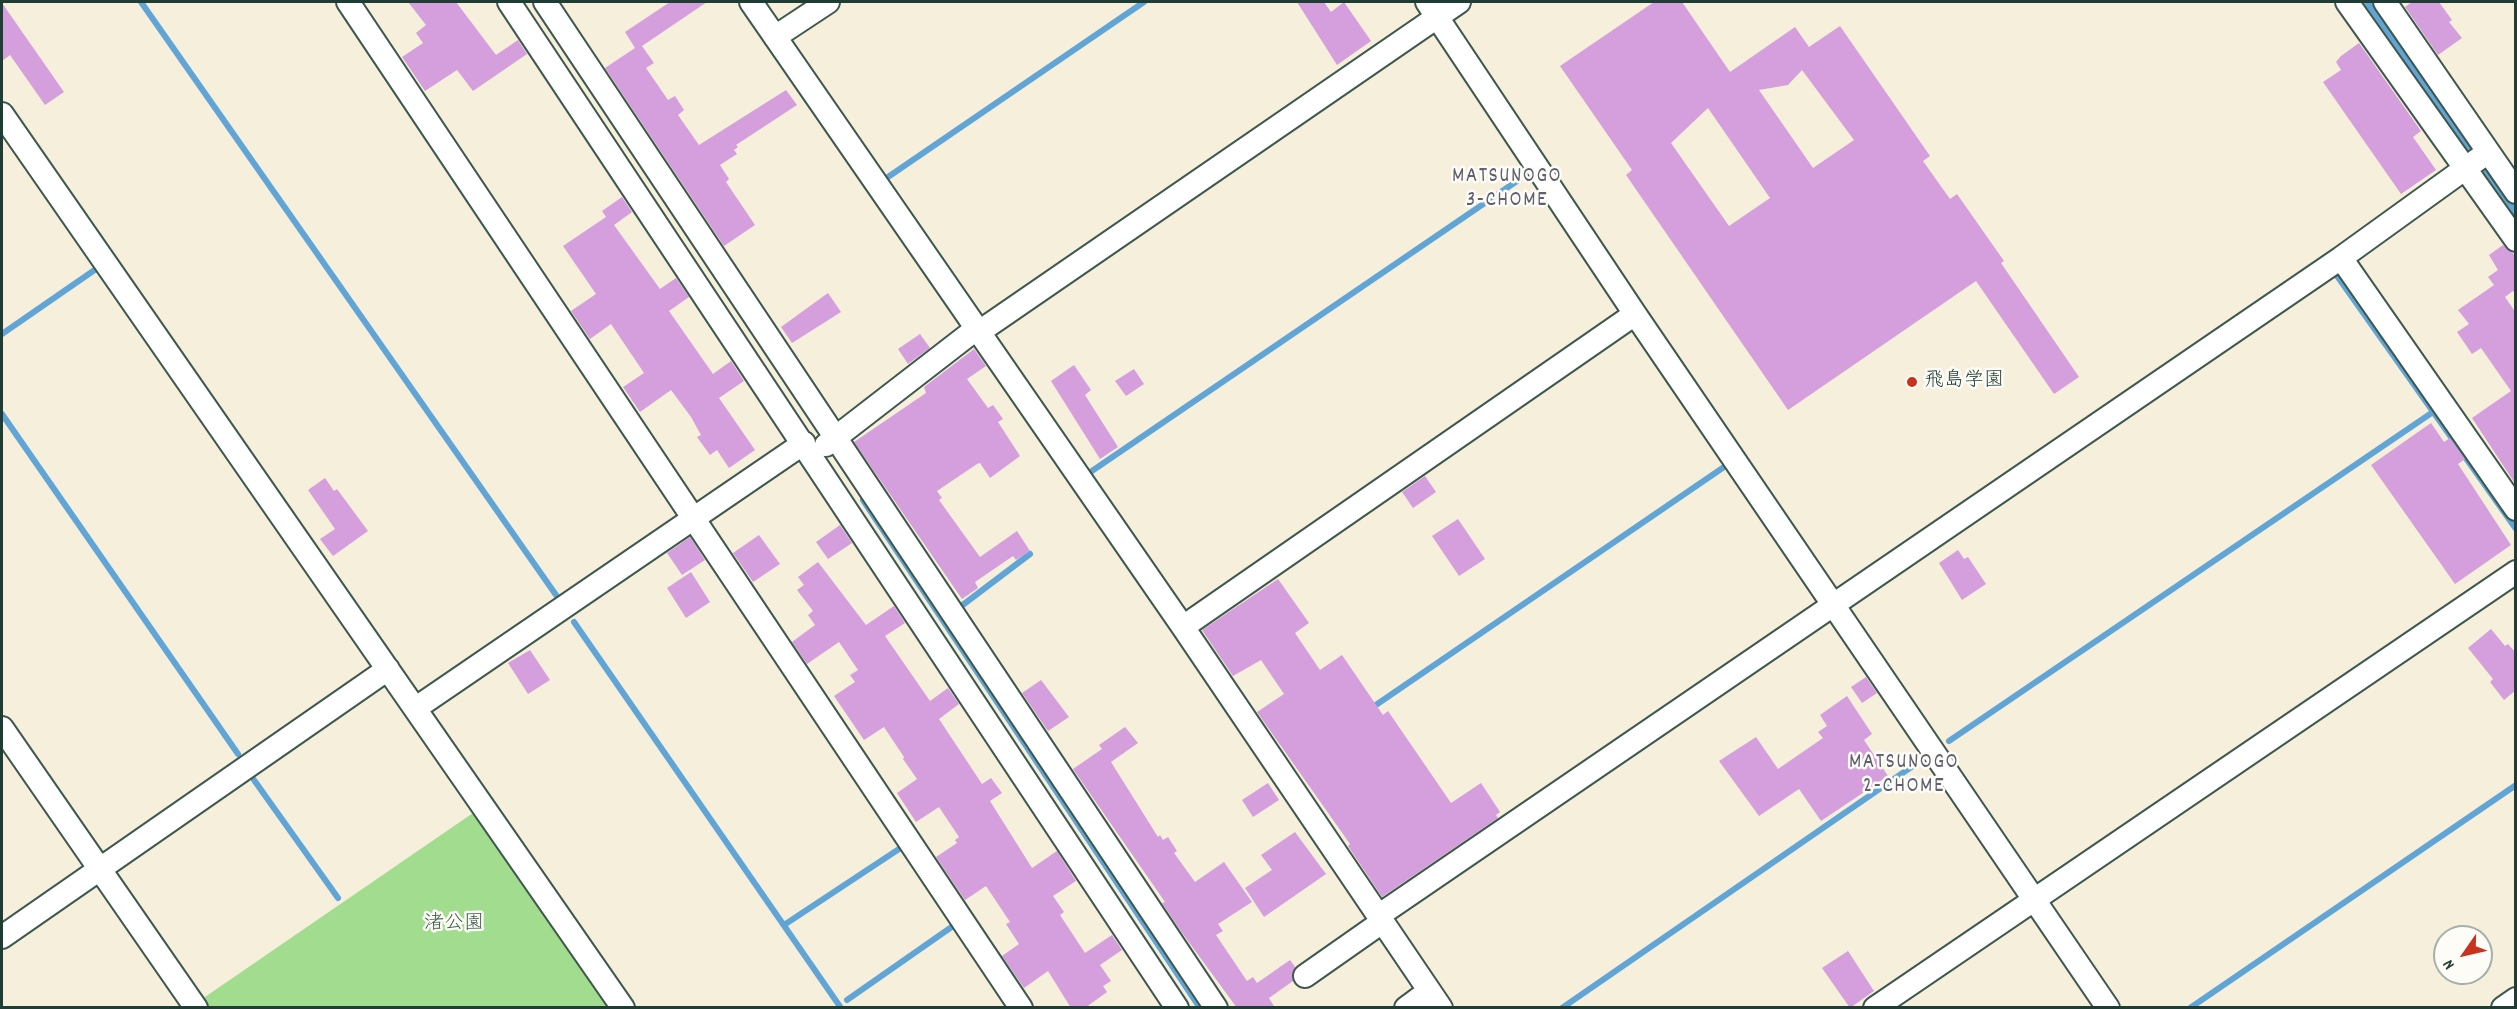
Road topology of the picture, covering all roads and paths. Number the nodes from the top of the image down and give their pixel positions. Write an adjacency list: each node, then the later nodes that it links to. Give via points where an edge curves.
1 (348, 2): 21 (street)
2 (509, 2): 19 (street)
3 (545, 2): 19 (street)
4 (751, 2): 10 (street)
5 (828, 2): 10 (street)
6 (1459, 2): 9 (street)
7 (2346, 2): 13 (street)
8 (2385, 2): 12 (street)
9 (1432, 9): 17 (street); 18 (street)
10 (775, 37): 18 (street)
11 (2, 114): 25 (street)
12 (2488, 152): 13 (street); 14 (street)
13 (2465, 169): 15 (street); 16 (street)
14 (2516, 192)
15 (2516, 240)
16 (2341, 258): 20 (street); 23 (street)
17 (1635, 314): 23 (street); 24 (street)
18 (978, 330): 19 (street); 24 (street)
19 (821, 445): 21 (street); 38 (street); 39 (street)
20 (2516, 509)
21 (695, 518): 26 (street); 37 (street)
22 (2516, 572): 29 (street)
23 (1832, 604): 29 (street); 30 (street)
24 (1182, 627): 30 (street)
25 (388, 669): 26 (street); 28 (street)
26 (416, 708): 36 (street)
27 (2, 728): 28 (street)
28 (99, 869): 31 (street); 35 (street)
29 (2034, 900): 41 (street); 42 (street)
30 (1380, 919): 32 (street); 33 (street)
31 (2, 937)
32 (1305, 976)
33 (1435, 999): 40 (street)
34 (2516, 999): 43 (street)
35 (196, 1008)
36 (623, 1008)
37 (1021, 1008)
38 (1177, 1008)
39 (1216, 1008)
40 (1406, 1008)
41 (1875, 1008)
42 (2108, 1008)
43 (2503, 1008)

